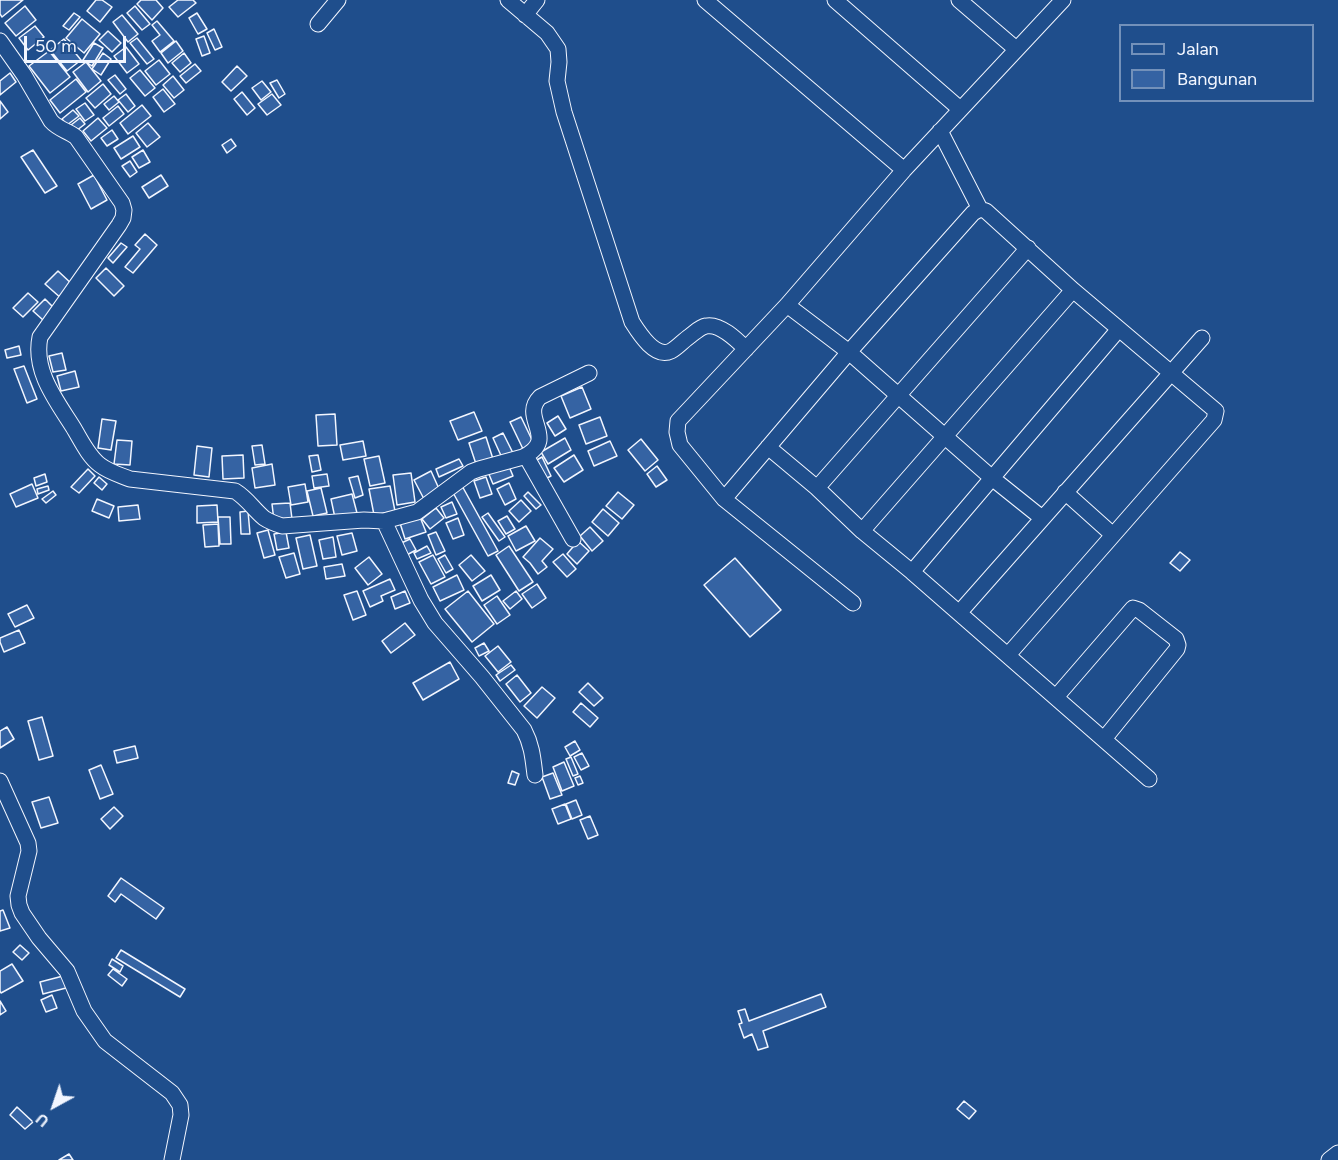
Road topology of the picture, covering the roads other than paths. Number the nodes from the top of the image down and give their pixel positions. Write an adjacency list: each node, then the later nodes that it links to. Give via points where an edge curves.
1 (338, 0): 9 (street)
2 (508, 0): 8 (street)
3 (537, 0): 8 (street)
4 (705, 0): 14 (street)
5 (835, 0): 12 (street)
6 (959, 0): 11 (street)
7 (1060, 1): 11 (street)
8 (525, 15): 21 (street, via 547,33 558,49 557,81 564,112 639,334 663,353 706,326 716,327)
9 (318, 24)
10 (0, 41): 34 (street, via 51,121 76,137 124,210 119,225 40,337 41,368 47,386 89,454 114,474 130,479 235,491 264,518 282,526)
11 (1016, 49): 12 (street)
12 (960, 110): 13 (street)
13 (940, 131): 14 (street); 15 (street)
14 (904, 170): 18 (street)
15 (980, 209): 16 (street); 22 (street)
16 (1028, 248): 17 (street); 25 (street)
17 (1073, 290): 19 (street); 26 (street)
18 (787, 305): 21 (street); 22 (street)
19 (1119, 329): 24 (street); 29 (street)
20 (1202, 338): 24 (street)
21 (746, 349): 32 (street, via 678,421 676,432 680,445)
22 (849, 352): 25 (street); 27 (street)
23 (589, 373): 28 (street, via 535,402 533,413 539,441)
24 (1171, 373): 31 (street); 36 (street, via 1213,408 1216,416)
25 (898, 395): 26 (street); 30 (street)
26 (945, 435): 29 (street); 35 (street)
27 (768, 447): 30 (street); 32 (street)
28 (526, 456): 34 (street, via 471,472 417,512); 37 (street)
29 (992, 478): 33 (street); 38 (street)
30 (817, 488): 35 (street)
31 (1065, 492): 33 (street); 36 (street)
32 (724, 499): 39 (street)
33 (1042, 518): 40 (street)
34 (384, 522): 44 (street, via 435,623 524,730 532,749)
35 (862, 531): 38 (street)
36 (1113, 536): 41 (street)
37 (573, 539)
38 (912, 572): 40 (street)
39 (853, 603)
40 (959, 613): 41 (street)
41 (1008, 655): 42 (street)
42 (1056, 697): 43 (street); 43 (street, via 1133,608 1176,639 1178,649)
43 (1104, 740): 45 (street)
44 (535, 775)
45 (1149, 779)
46 (0, 782): 48 (street, via 28,843 18,896 22,913 67,971 84,1011 105,1041 172,1093 180,1106)
47 (1338, 1153): 49 (street)
48 (172, 1160)
49 (1329, 1160)

